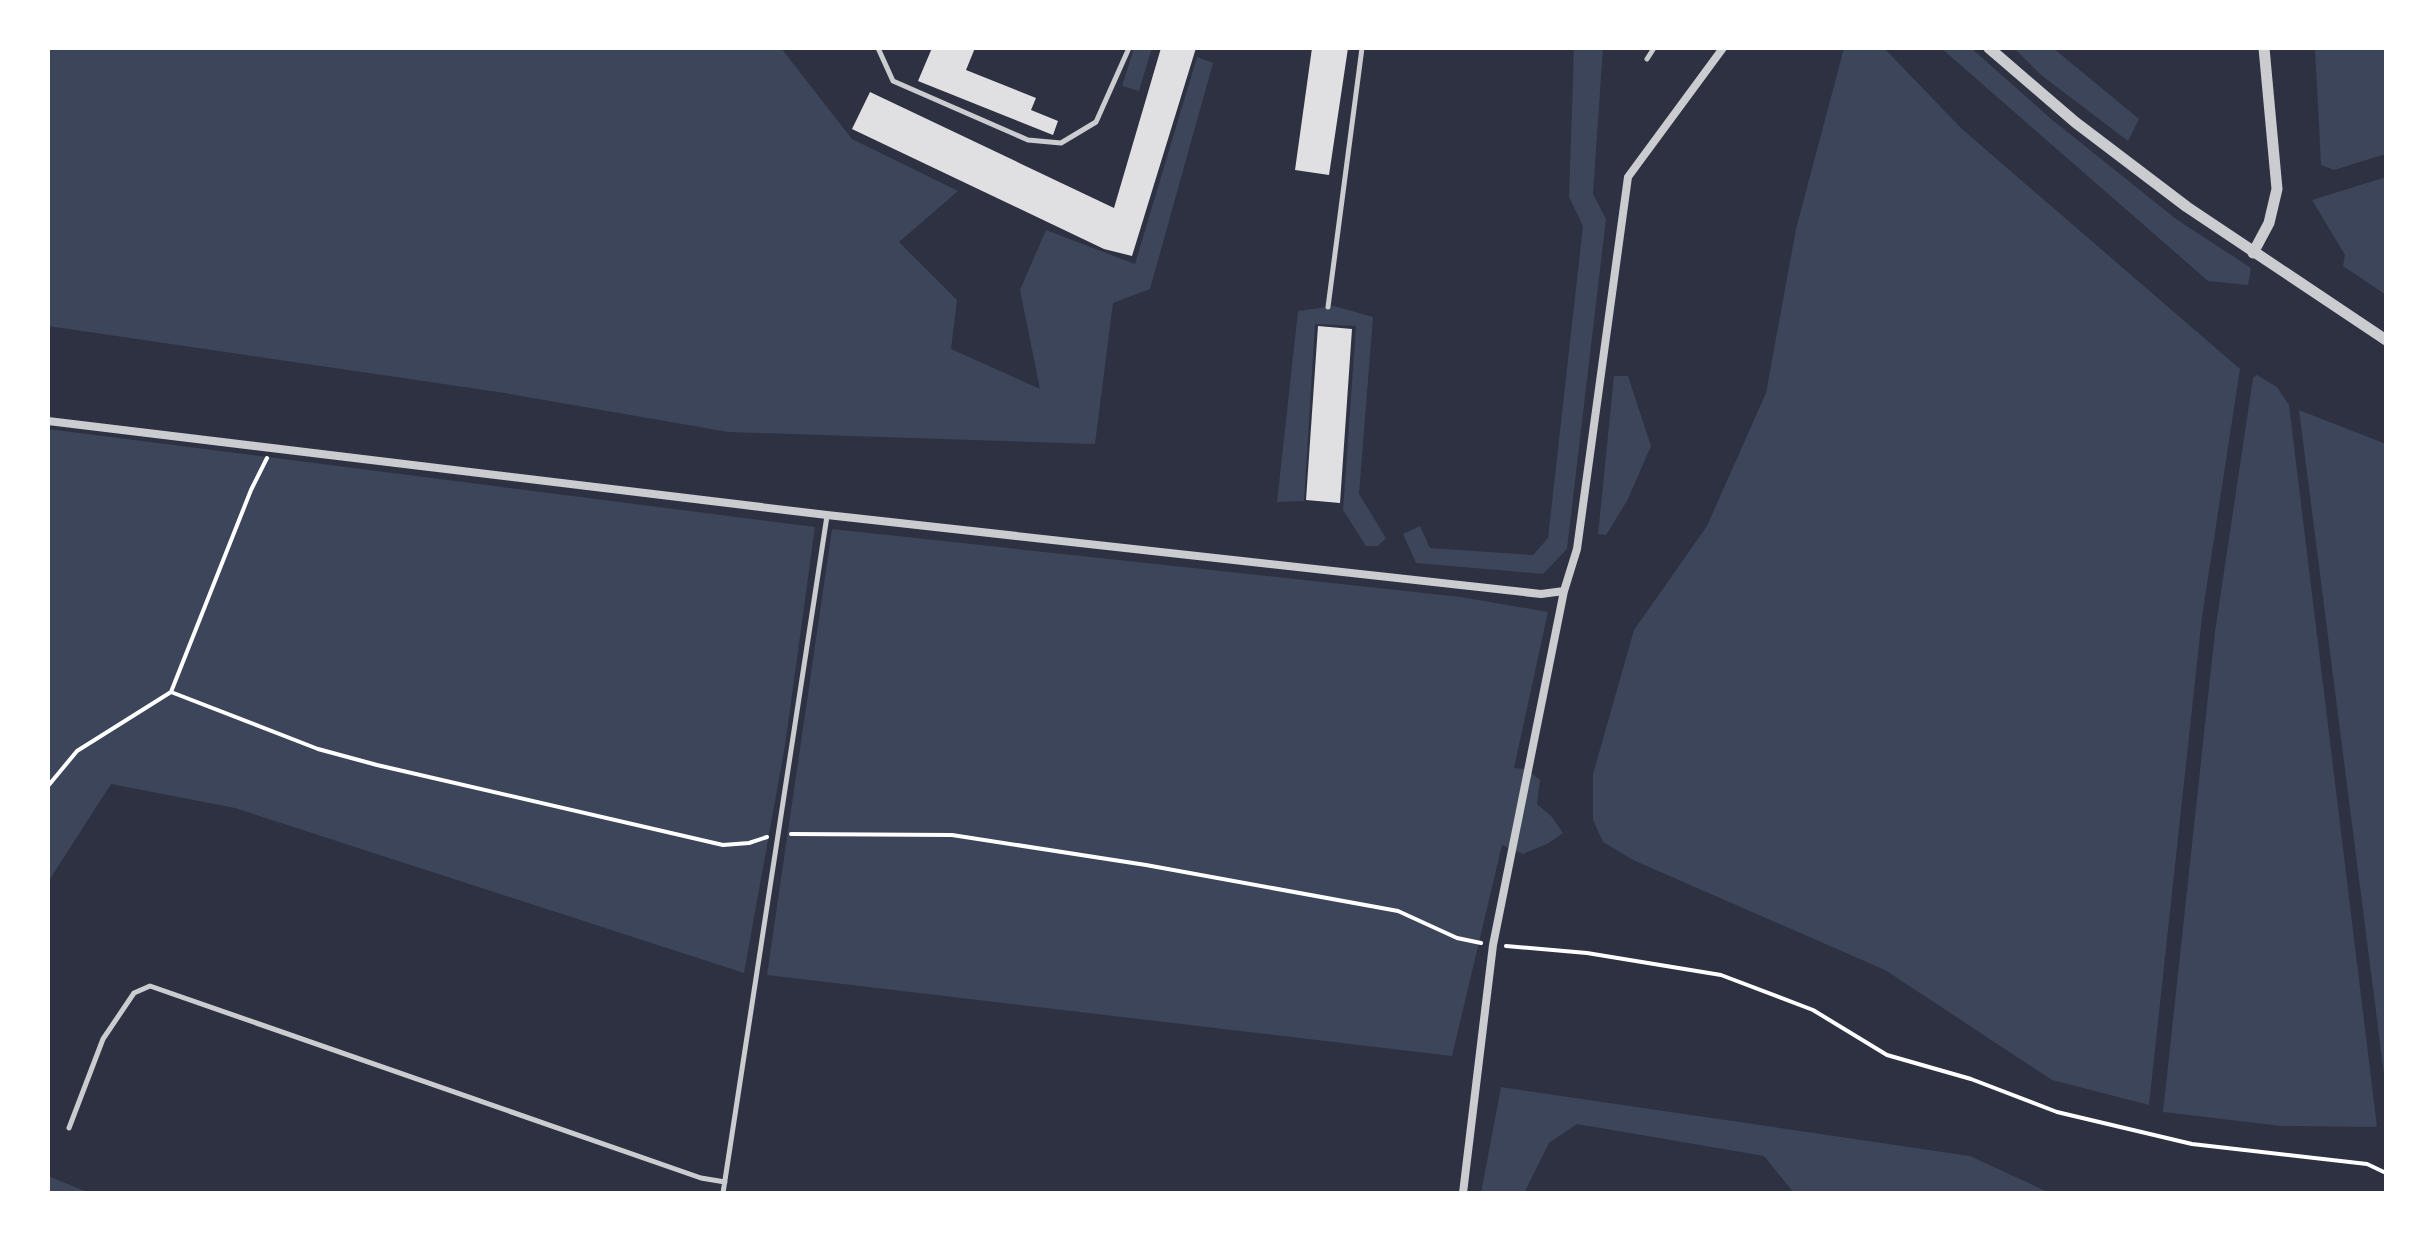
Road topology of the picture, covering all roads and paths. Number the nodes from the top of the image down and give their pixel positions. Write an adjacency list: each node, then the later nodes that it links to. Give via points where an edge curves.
1 (878, 48): 2 (lane, via 893,81 1028,140 1061,143 1096,122)
2 (1129, 48)
3 (1362, 48): 10 (lane)
4 (1654, 48): 8 (lane)
5 (1723, 48): 15 (street, via 1628,177 1577,549)
6 (1989, 48): 9 (street, via 2128,163)
7 (2264, 48): 9 (street, via 2277,189 2269,223)
8 (1647, 59)
9 (2253, 253): 11 (street)
10 (1328, 307)
11 (2386, 340)
12 (48, 421): 14 (street)
13 (270, 452): 16 (path)
14 (827, 515): 15 (street, via 1525,593); 18 (lane)
15 (1564, 591): 19 (street)
16 (171, 692): 17 (path, via 77,751); 18 (path, via 318,749 437,779 723,845)
17 (48, 786)
18 (779, 833): 19 (path, via 982,839 1398,911 1457,938); 22 (lane)
19 (1493, 945): 21 (path, via 1587,953 1721,975 1813,1010 1887,1055 2057,1112 2192,1144 2367,1164); 24 (street)
20 (69, 1128): 22 (lane, via 103,1039 134,993 150,986)
21 (2386, 1173)
22 (725, 1182): 23 (lane)
23 (723, 1193)
24 (1463, 1193)

